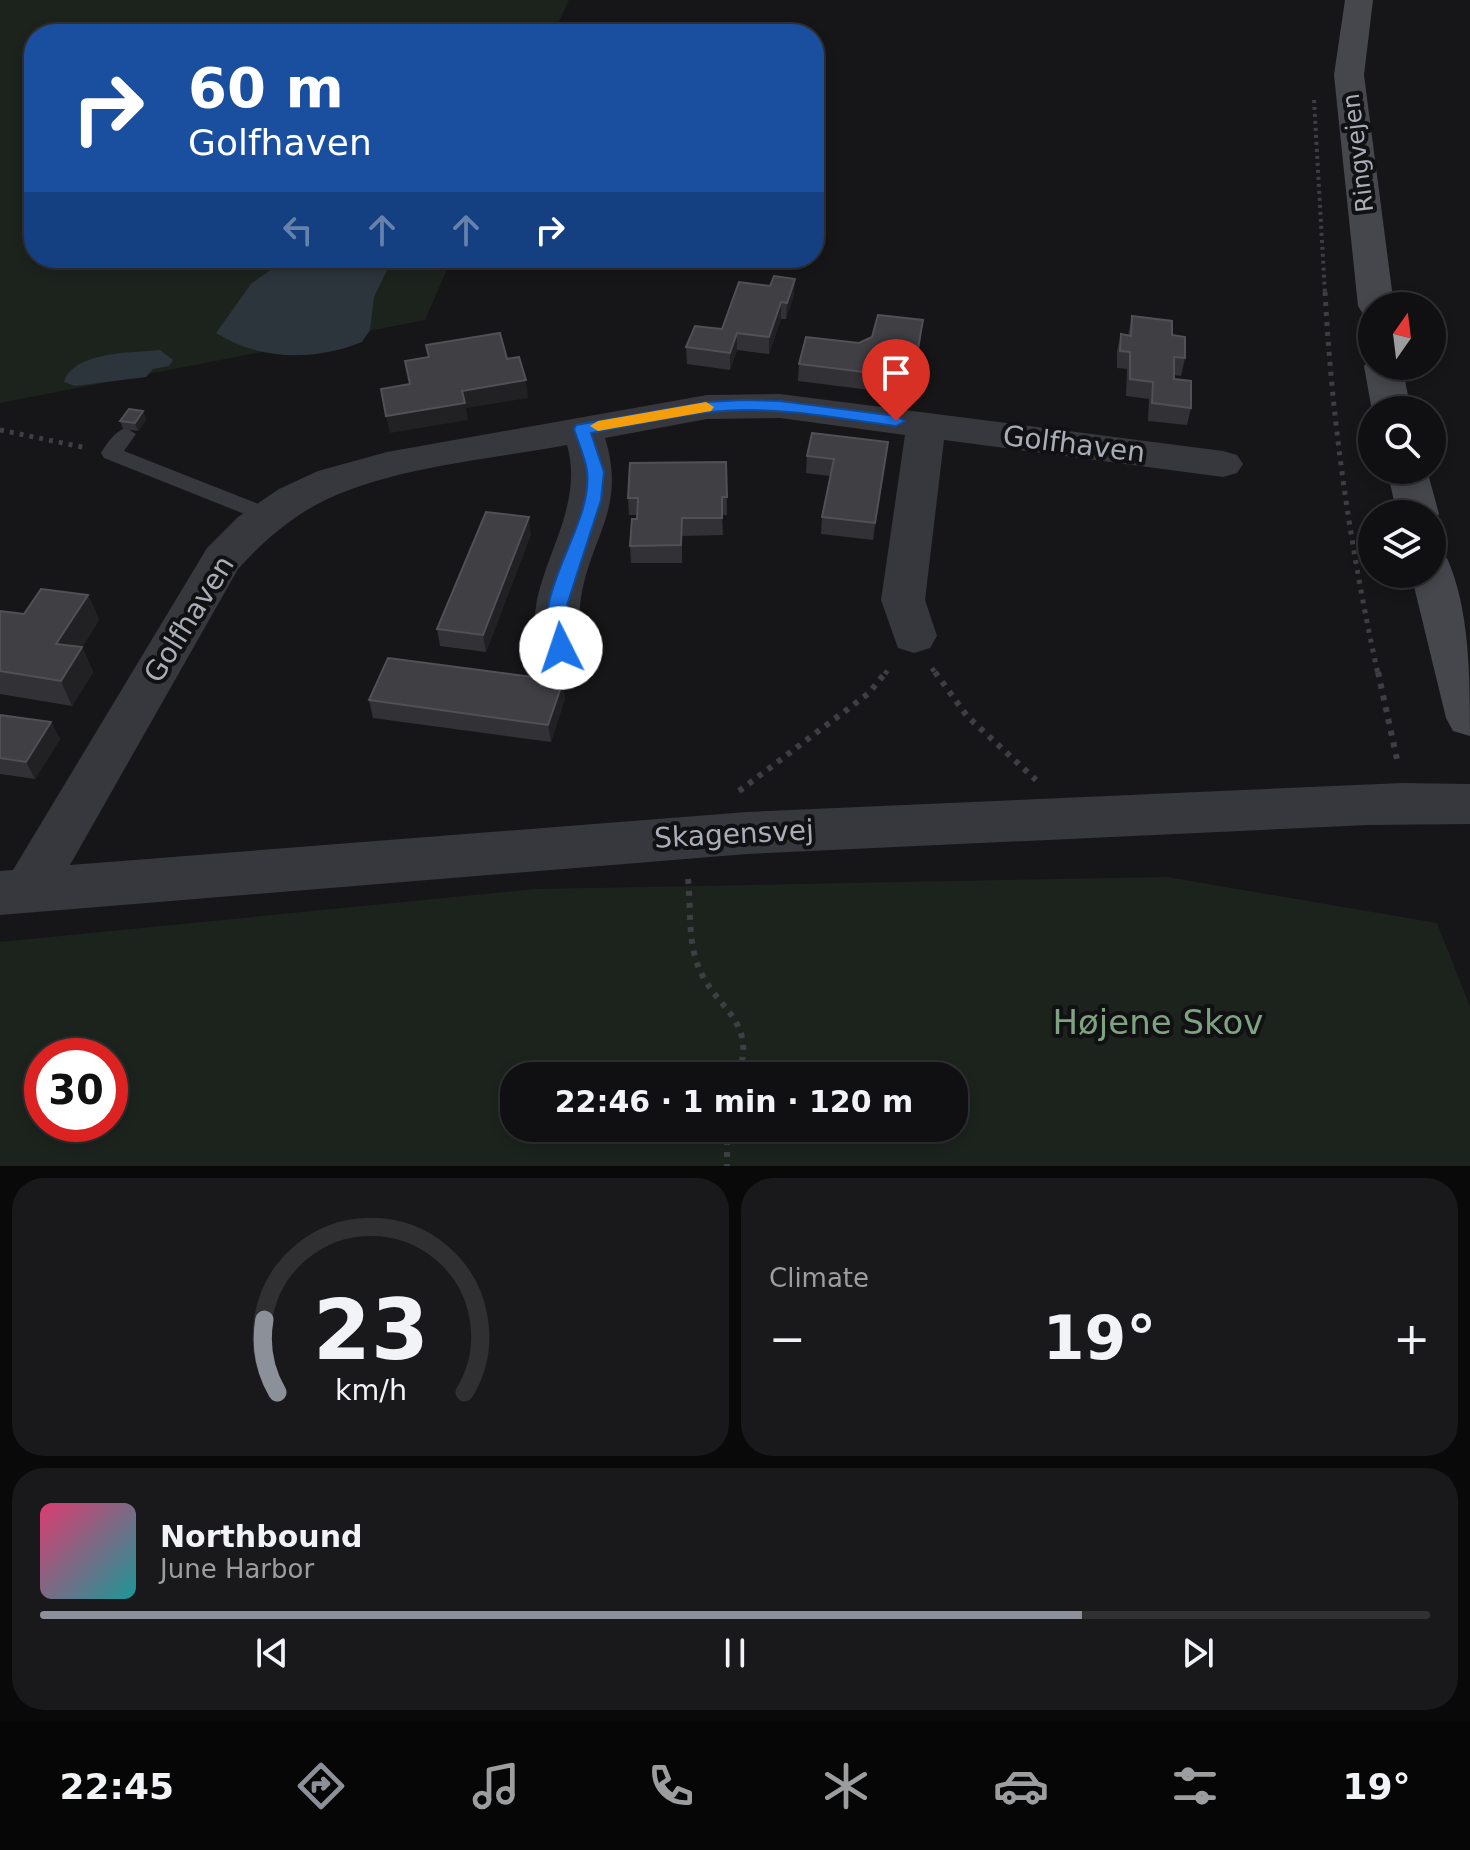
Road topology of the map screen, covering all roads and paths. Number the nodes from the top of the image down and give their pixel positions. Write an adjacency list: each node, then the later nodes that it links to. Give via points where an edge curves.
1 (1359, 0): 3 (main road, Ringvejen, via 1349,75)
2 (1315, 93): 15 (path, via 1330,391 1352,554)
3 (1374, 292)
4 (926, 425): 5 (street, Golfhaven, via 743,405); 9 (street, Golfhaven); 12 (street, via 903,600)
5 (582, 429): 10 (street, Golfhaven, via 387,465 333,481); 13 (street, via 593,463 593,500 557,605)
6 (0, 430): 8 (path)
7 (126, 434): 8 (lane)
8 (111, 453): 10 (lane)
9 (1223, 465)
10 (269, 516): 19 (street, Golfhaven, via 222,559)
11 (1437, 588): 14 (main road)
12 (914, 636): 17 (path, via 967,716); 18 (path, via 869,693)
13 (561, 648)
14 (1470, 718)
15 (1407, 801): 16 (street, Skagensvej); 17 (street, Skagensvej, via 1282,812)
16 (1470, 804)
17 (1079, 816): 18 (street, Skagensvej)
18 (684, 836): 19 (street, Skagensvej); 20 (path, via 697,962 747,1038)
19 (14, 892)
20 (745, 1062)
21 (727, 1142): 22 (path)
22 (727, 1166)

